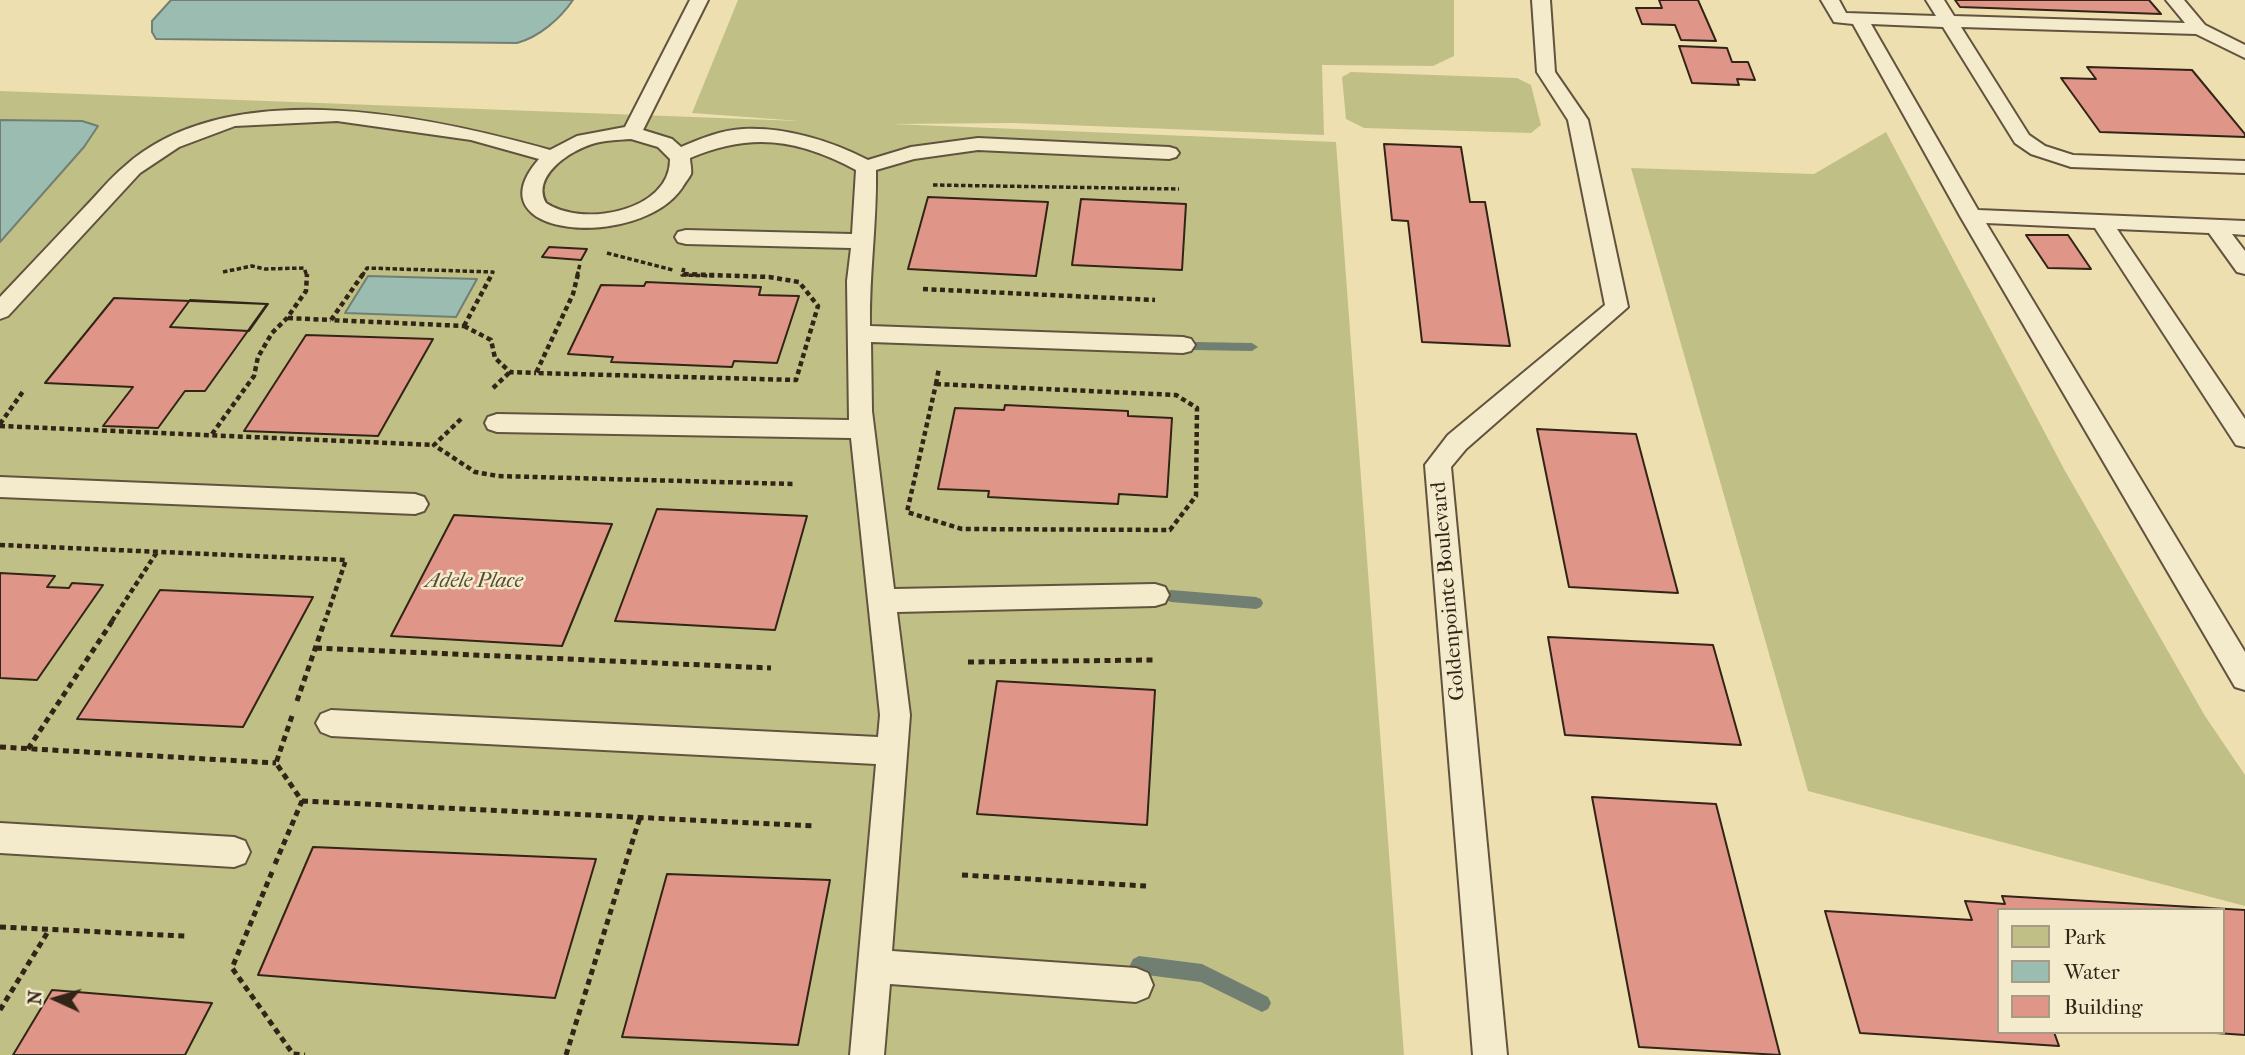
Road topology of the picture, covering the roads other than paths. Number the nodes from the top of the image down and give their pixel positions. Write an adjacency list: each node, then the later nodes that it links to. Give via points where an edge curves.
1 (699, 0): 10 (lane)
2 (1830, 0): 6 (lane, via 1840,18)
3 (1935, 0): 7 (lane)
4 (2175, 0): 8 (lane)
5 (1538, 3): 41 (lane, Goldenpointe Boulevard, via 1546,72 1578,120 1617,307 1457,442 1438,465)
6 (1859, 19): 7 (lane); 16 (lane)
7 (1948, 21): 8 (lane); 15 (lane, via 2022,139 2038,150 2071,161)
8 (2199, 29): 9 (lane)
9 (2245, 52)
10 (632, 133): 12 (lane, via 654,137); 13 (lane, via 591,138)
11 (1169, 153): 14 (lane, via 978,144 911,153)
12 (679, 155): 13 (lane, via 681,170 675,186 655,204 625,218 581,223 549,215 532,195 535,175); 14 (lane, via 743,135 830,148)
13 (554, 157): 23 (lane, via 473,134 337,116 232,120 172,143 133,169)
14 (866, 167): 21 (lane)
15 (2245, 167)
16 (1971, 216): 17 (lane); 33 (lane)
17 (2101, 222): 18 (lane); 28 (lane)
18 (2215, 226): 19 (lane); 22 (lane)
19 (2245, 228)
20 (686, 237): 21 (lane)
21 (862, 241): 24 (lane)
22 (2245, 267)
23 (0, 311)
24 (859, 334): 25 (lane); 27 (lane)
25 (1183, 345)
26 (497, 423): 27 (lane)
27 (862, 429): 32 (lane)
28 (2245, 438)
29 (0, 487): 30 (lane)
30 (415, 504)
31 (1156, 595): 32 (lane)
32 (882, 601): 35 (lane, via 895,715)
33 (2245, 678)
34 (331, 723): 35 (lane)
35 (892, 751): 38 (lane)
36 (0, 838): 37 (lane)
37 (234, 852)
38 (874, 966): 39 (lane); 40 (lane)
39 (1136, 985)
40 (867, 1055)
41 (1490, 1055)

